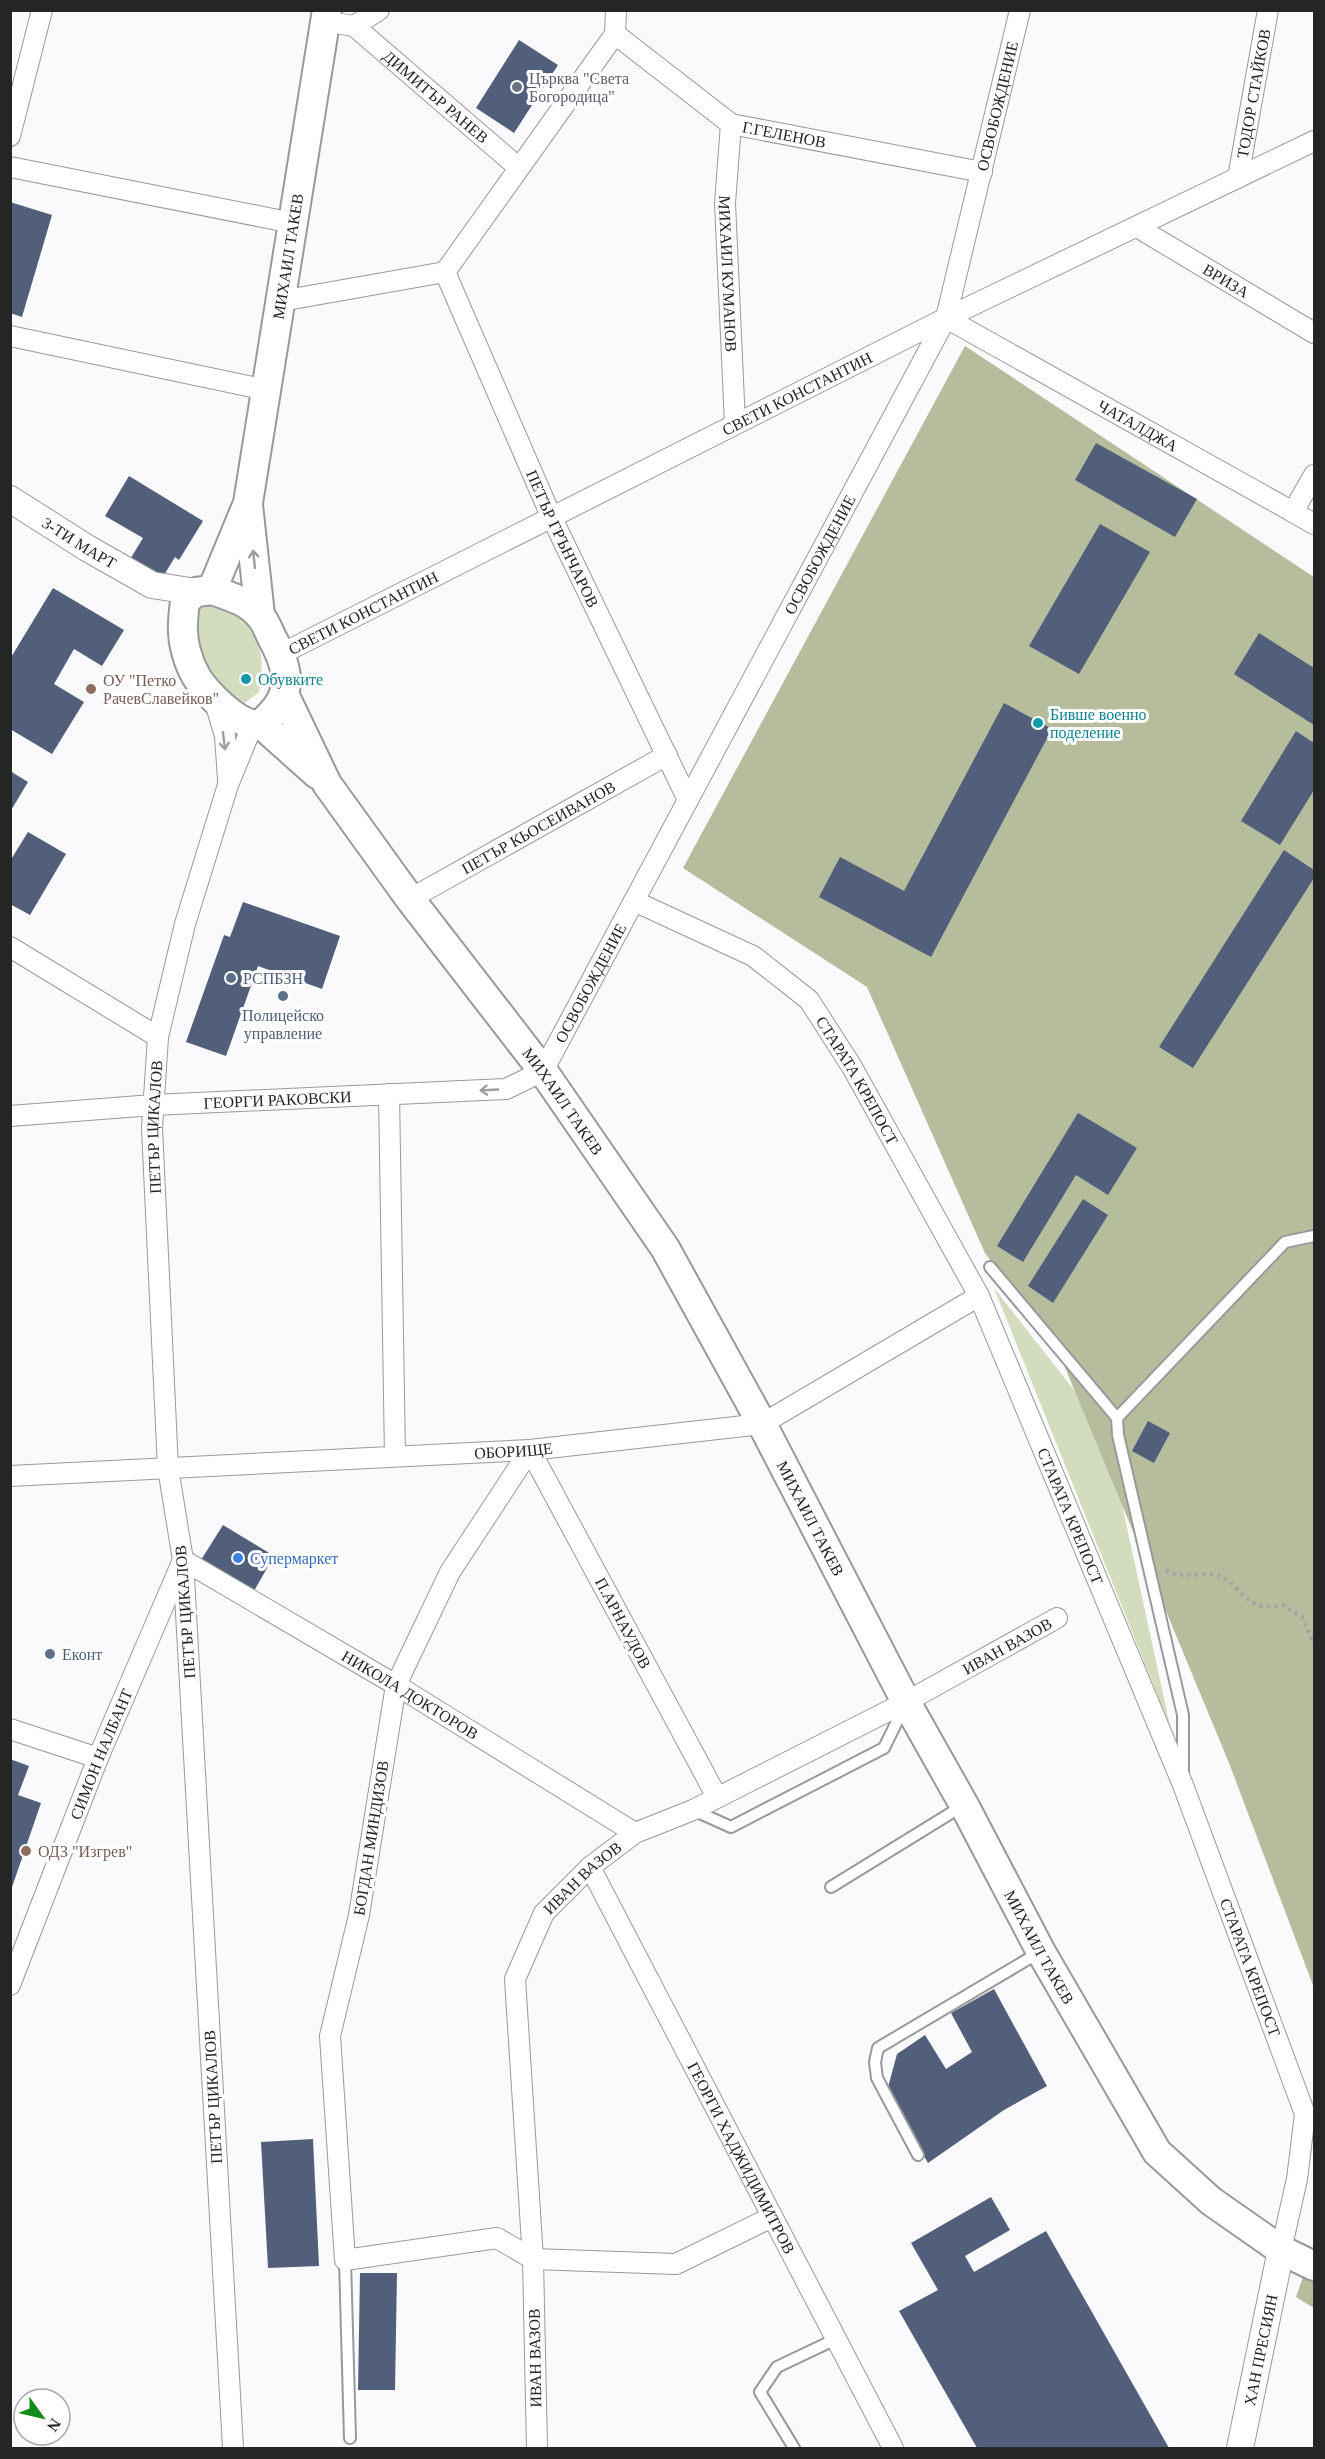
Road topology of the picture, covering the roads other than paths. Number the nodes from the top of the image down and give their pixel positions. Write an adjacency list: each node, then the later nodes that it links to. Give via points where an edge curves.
1 (42, 10): 10 (street)
2 (379, 10): 7 (street)
3 (616, 10): 8 (street)
4 (1020, 10): 14 (street, ОСВОБОЖДЕНИЕ)
5 (1268, 10): 15 (street, ТОДОР СТАЙКОВ)
6 (326, 16): 7 (street); 16 (main road, МИХАИЛ ТАКЕВ)
7 (354, 26): 13 (street, ДИМИТЪР РАНЕВ)
8 (615, 34): 9 (street, Г.ГЕЛЕНОВ); 13 (street)
9 (730, 124): 14 (street, Г.ГЕЛЕНОВ); 24 (street, МИХАИЛ КУМАНОВ, via 725,203)
10 (10, 136)
11 (1314, 141): 15 (street, СВЕТИ КОНСТАНТИН)
12 (10, 167): 16 (street)
13 (519, 168): 18 (street)
14 (982, 172): 20 (street, ОСВОБОЖДЕНИЕ)
15 (1238, 178): 17 (street, СВЕТИ КОНСТАНТИН)
16 (293, 223): 19 (main road, МИХАИЛ ТАКЕВ)
17 (1137, 226): 20 (street, СВЕТИ КОНСТАНТИН); 21 (street, ВРИЗА)
18 (445, 272): 19 (street); 29 (street, ПЕТЪР ГРЪНЧАРОВ)
19 (281, 301): 23 (main road, МИХАИЛ ТАКЕВ)
20 (946, 318): 24 (street, СВЕТИ КОНСТАНТИН); 28 (street, ЧАТАЛДЖА); 42 (street, ОСВОБОЖДЕНИЕ)
21 (1314, 333)
22 (10, 336): 23 (street)
23 (267, 390): 27 (main road, МИХАИЛ ТАКЕВ)
24 (735, 424): 29 (street, СВЕТИ КОНСТАНТИН)
25 (1314, 475): 28 (street)
26 (10, 499): 31 (street, 3-ТИ МАРТ)
27 (248, 502): 32 (main road, МИХАИЛ ТАКЕВ); 33 (main road, МИХАИЛ ТАКЕВ, one-way to 27)
28 (1293, 512): 30 (street, ЧАТАЛДЖА)
29 (551, 516): 35 (street, СВЕТИ КОНСТАНТИН); 39 (street, ПЕТЪР ГРЪНЧАРОВ)
30 (1314, 524)
31 (152, 585): 32 (street); 34 (street)
32 (204, 591): 33 (main road, via 237,598); 34 (main road, via 185,601)
33 (260, 615): 35 (main road)
34 (182, 626): 37 (main road, via 196,677)
35 (281, 654): 36 (main road, via 288,675)
36 (284, 694): 38 (main road, via 279,706); 40 (main road, МИХАИЛ ТАКЕВ)
37 (214, 699): 38 (main road, via 234,716); 41 (street, ПЕТЪР ЦИКАЛОВ, one-way to 41, via 225,736)
38 (257, 724): 40 (main road, МИХАИЛ ТАКЕВ); 41 (street, ПЕТЪР ЦИКАЛОВ)
39 (667, 755): 42 (street, ПЕТЪР ГРЪНЧАРОВ); 43 (street, ПЕТЪР КЬОСЕИВАНОВ)
40 (327, 783): 43 (main road, МИХАИЛ ТАКЕВ)
41 (228, 785): 46 (street, ПЕТЪР ЦИКАЛОВ, via 185,924)
42 (688, 800): 44 (street, ОСВОБОЖДЕНИЕ)
43 (410, 899): 47 (main road, МИХАИЛ ТАКЕВ)
44 (634, 901): 47 (street, ОСВОБОЖДЕНИЕ); 53 (street, СТАРАТА КРЕПОСТ, via 753,956 809,1000 852,1067)
45 (10, 947): 46 (street)
46 (158, 1037): 49 (street, ПЕТЪР ЦИКАЛОВ)
47 (543, 1071): 48 (street, ГЕОРГИ РАКОВСКИ, one-way to 48, via 506,1089); 55 (main road, МИХАИЛ ТАКЕВ, via 665,1248)
48 (388, 1094): 49 (street, ГЕОРГИ РАКОВСКИ); 57 (street)
49 (153, 1105): 50 (street, ГЕОРГИ РАКОВСКИ); 58 (street, ПЕТЪР ЦИКАЛОВ)
50 (10, 1116)
51 (1314, 1236): 54 (lane, via 1285,1242)
52 (990, 1267): 54 (lane)
53 (979, 1296): 55 (street, ОБОРИЩЕ); 66 (street, СТАРАТА КРЕПОСТ)
54 (1117, 1418): 66 (lane, via 1183,1715)
55 (762, 1424): 56 (street, ОБОРИЩЕ); 63 (main road, МИХАИЛ ТАКЕВ)
56 (530, 1450): 57 (street, ОБОРИЩЕ); 62 (street, БОГДАН МИНДИЗОВ, via 450,1572); 67 (street, П.АРНАУДОВ)
57 (395, 1456): 58 (street, ОБОРИЩЕ)
58 (168, 1468): 59 (street, ОБОРИЩЕ); 60 (street, ПЕТЪР ЦИКАЛОВ)
59 (10, 1476)
60 (183, 1560): 62 (street, НИКОЛА ДОКТОРОВ); 65 (street, СИМОН НАЛБАНТ); 83 (street, ПЕТЪР ЦИКАЛОВ)
61 (1057, 1618): 63 (street, ИВАН ВАЗОВ)
62 (396, 1685): 70 (street, НИКОЛА ДОКТОРОВ); 79 (street, БОГДАН МИНДИЗОВ, via 359,1915 330,2036)
63 (906, 1702): 67 (street, ИВАН ВАЗОВ); 68 (main road, МИХАИЛ ТАКЕВ); 69 (lane, via 884,1748 731,1827)
64 (10, 1728): 65 (street)
65 (98, 1758): 74 (street, СИМОН НАЛБАНТ)
66 (1183, 1785): 77 (street, СТАРАТА КРЕПОСТ, via 1305,2114 1297,2179)
67 (717, 1797): 69 (street, ИВАН ВАЗОВ)
68 (964, 1805): 72 (lane); 73 (main road, МИХАИЛ ТАКЕВ)
69 (693, 1810): 70 (street, ИВАН ВАЗОВ)
70 (635, 1833): 71 (street, ИВАН ВАЗОВ)
71 (590, 1867): 76 (street, ГЕОРГИ ХАДЖИДИМИТРОВ); 78 (street, ИВАН ВАЗОВ, via 544,1913 515,1979)
72 (831, 1887)
73 (1041, 1952): 75 (lane, via 878,2048 877,2078); 77 (main road, МИХАИЛ ТАКЕВ, via 1157,2152 1211,2200)
74 (10, 1985)
75 (918, 2155)
76 (772, 2217): 78 (street, via 676,2264); 81 (street, ГЕОРГИ ХАДЖИДИМИТРОВ)
77 (1281, 2250): 80 (main road, МИХАИЛ ТАКЕВ); 87 (street, ХАН ПРЕСИЯН)
78 (533, 2259): 79 (street, via 497,2238); 84 (street, ИВАН ВАЗОВ)
79 (345, 2260): 82 (lane)
80 (1314, 2266)
81 (836, 2339): 85 (lane, via 777,2367 760,2392); 86 (street, ГЕОРГИ ХАДЖИДИМИТРОВ)
82 (350, 2438)
83 (233, 2448)
84 (537, 2448)
85 (794, 2448)
86 (893, 2448)
87 (1239, 2448)

